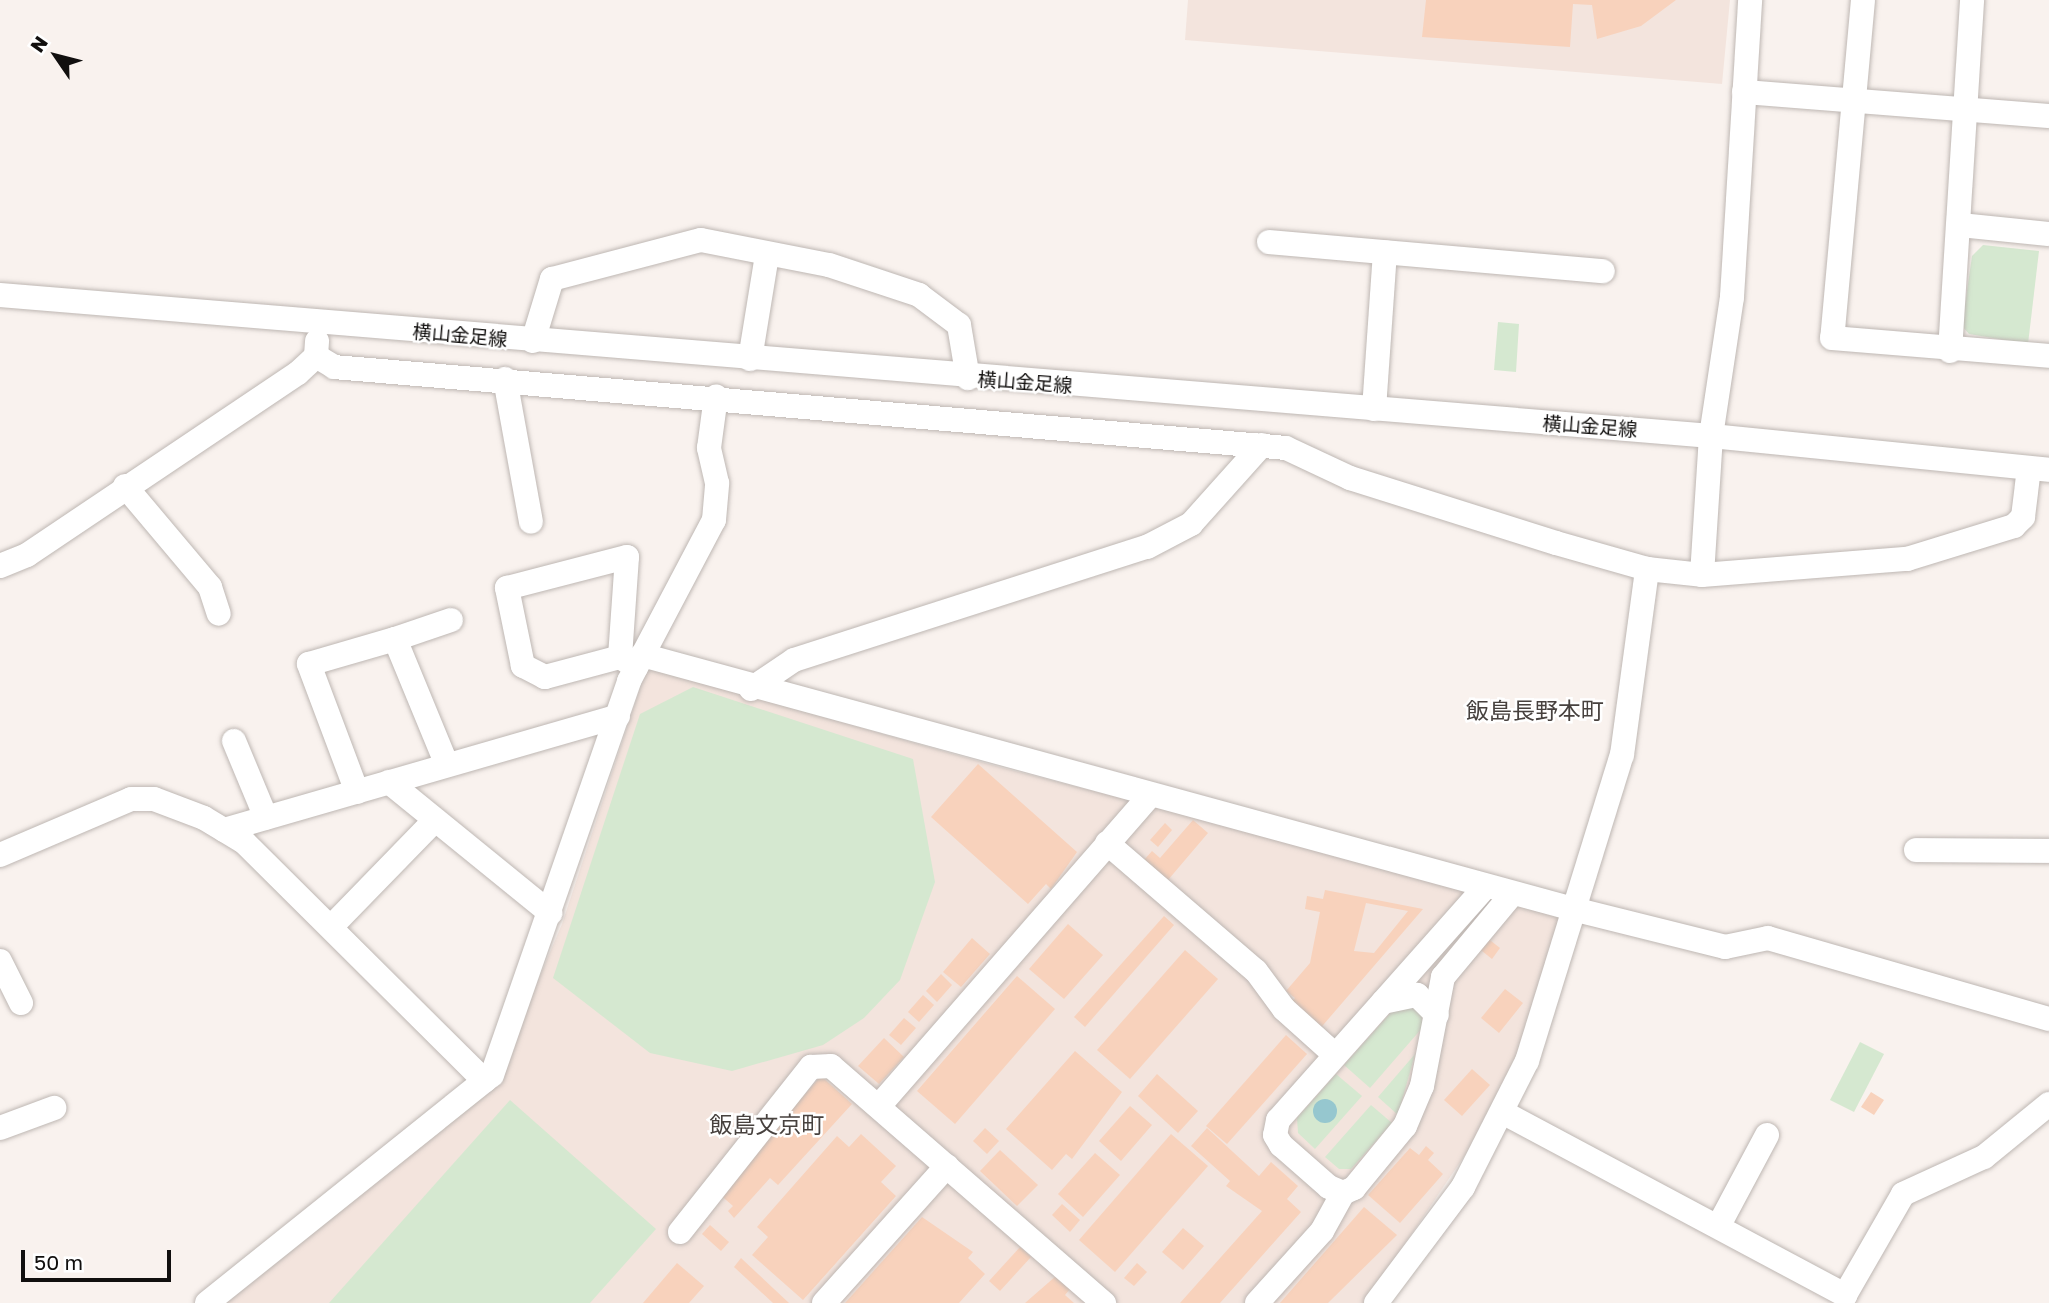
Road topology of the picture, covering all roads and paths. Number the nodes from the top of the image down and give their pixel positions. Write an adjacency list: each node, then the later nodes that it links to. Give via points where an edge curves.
1 (1751, 0): 4 (street)
2 (1863, 0): 5 (street)
3 (1972, 0): 6 (street)
4 (1744, 92): 5 (street); 25 (street, via 1732,297)
5 (1855, 100): 6 (street); 17 (street, via 1832,338)
6 (1964, 108): 7 (street); 8 (street)
7 (2049, 116)
8 (1960, 225): 9 (street); 17 (street)
9 (2049, 234)
10 (1269, 242): 11 (street)
11 (1385, 252): 13 (street); 24 (street)
12 (767, 254): 16 (street, via 701,240 552,279); 20 (street); 21 (street, via 829,265 919,295 959,325)
13 (1603, 271)
14 (0, 295): 15 (street, 横山金足線)
15 (319, 323): 16 (street, 横山金足線); 18 (street)
16 (533, 341): 20 (street, 横山金足線)
17 (1950, 351): 19 (street)
18 (316, 356): 22 (street, via 334,367); 28 (street)
19 (2049, 356)
20 (750, 359): 21 (street, 横山金足線)
21 (968, 378): 24 (street, 横山金足線)
22 (505, 379): 23 (street); 29 (street)
23 (716, 396): 26 (street); 36 (street, via 709,448 717,483 714,520)
24 (1374, 410): 25 (street, 横山金足線)
25 (1712, 436): 27 (street, 横山金足線); 32 (street)
26 (1262, 445): 31 (street, via 1286,448 1350,478); 37 (street, via 1191,524 1147,547 793,660)
27 (2039, 469): 32 (street, via 2023,517 2014,526 1907,559)
28 (125, 486): 30 (street, via 27,555); 33 (street, via 210,587)
29 (531, 522)
30 (0, 566)
31 (1647, 569): 32 (street); 53 (street, via 1622,755)
32 (1702, 575)
33 (219, 614)
34 (452, 620): 35 (street)
35 (395, 639): 40 (street); 42 (street, via 309,664)
36 (633, 660): 36 (street, via 627,556 507,589 523,666 545,677); 37 (street); 38 (street)
37 (751, 689): 43 (street)
38 (618, 716): 40 (street); 54 (street)
39 (234, 741): 44 (street)
40 (447, 765): 41 (street)
41 (389, 782): 42 (street); 45 (street)
42 (357, 792): 44 (street)
43 (1149, 796): 47 (street); 51 (street)
44 (266, 818): 46 (street)
45 (435, 820): 54 (street); 55 (street)
46 (224, 830): 50 (street, via 154,799 131,799); 55 (street)
47 (1107, 843): 61 (street, via 1256,971 1284,1009); 64 (street)
48 (1916, 850): 49 (street)
49 (2049, 851)
50 (0, 855)
51 (1486, 886): 52 (street); 57 (street)
52 (1513, 893): 53 (street); 59 (street, via 1452,960)
53 (1577, 910): 60 (street, via 1725,947 1768,938); 66 (street)
54 (550, 913): 62 (street)
55 (331, 928): 62 (street)
56 (0, 961): 58 (street)
57 (1382, 1002): 59 (street, via 1416,995); 61 (street)
58 (21, 1003)
59 (1437, 1015): 70 (street, via 1422,1086 1405,1126)
60 (2049, 1019)
61 (1335, 1055): 70 (street, via 1278,1120 1275,1135)
62 (485, 1081): 73 (street)
63 (2049, 1104): 71 (street, via 1984,1157 1903,1194 1845,1296)
64 (879, 1106): 69 (street); 72 (street, via 831,1066 811,1067)
65 (54, 1108): 67 (street)
66 (1504, 1114): 71 (street); 77 (street, via 1463,1187)
67 (0, 1128)
68 (1767, 1135): 71 (street)
69 (947, 1166): 74 (street); 75 (street)
70 (1343, 1193): 76 (street, via 1322,1231)
71 (1719, 1225)
72 (680, 1232)
73 (207, 1303)
74 (824, 1303)
75 (1104, 1303)
76 (1257, 1303)
77 (1376, 1303)

